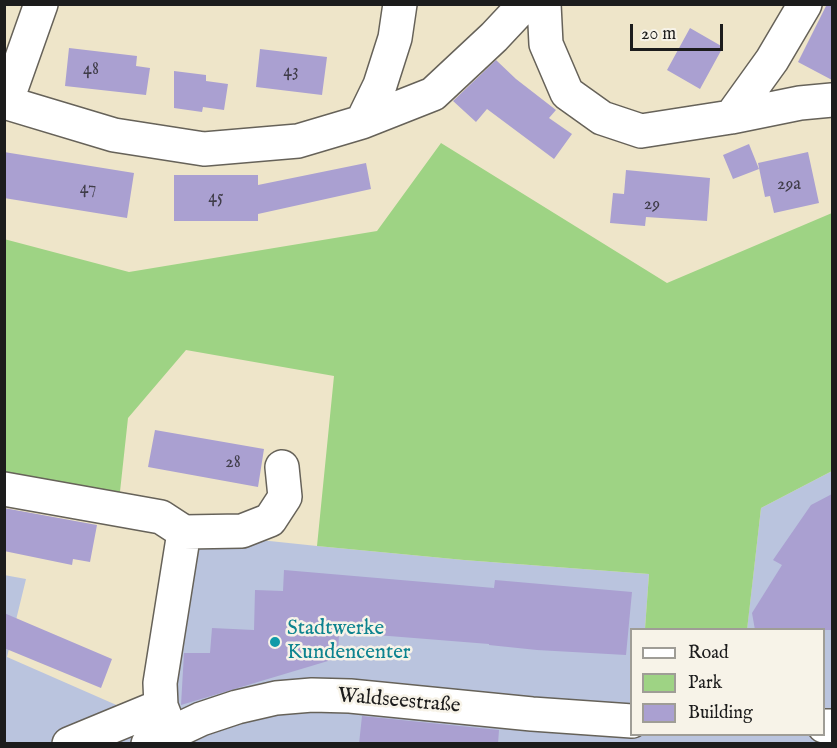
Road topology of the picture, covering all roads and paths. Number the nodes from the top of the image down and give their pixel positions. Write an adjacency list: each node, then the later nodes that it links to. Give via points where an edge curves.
1 (41, 4): 7 (street)
2 (400, 4): 9 (street, via 395,38)
3 (525, 4): 9 (street, via 433,94)
4 (544, 4): 8 (street, via 546,44 567,93 602,118 641,131)
5 (805, 4): 8 (street, via 772,60)
6 (832, 100): 8 (street)
7 (5, 102): 9 (street, via 114,135 204,149 298,141)
8 (731, 117)
9 (362, 122)
10 (282, 467): 12 (street, via 285,497 270,520 242,531)
11 (4, 489): 12 (street, via 161,518)
12 (184, 532): 14 (street, via 160,683)
13 (630, 721): 14 (street, Waldseestraße, via 312,695 276,698)
14 (160, 727): 15 (street, Waldseestraße)
15 (69, 744)

